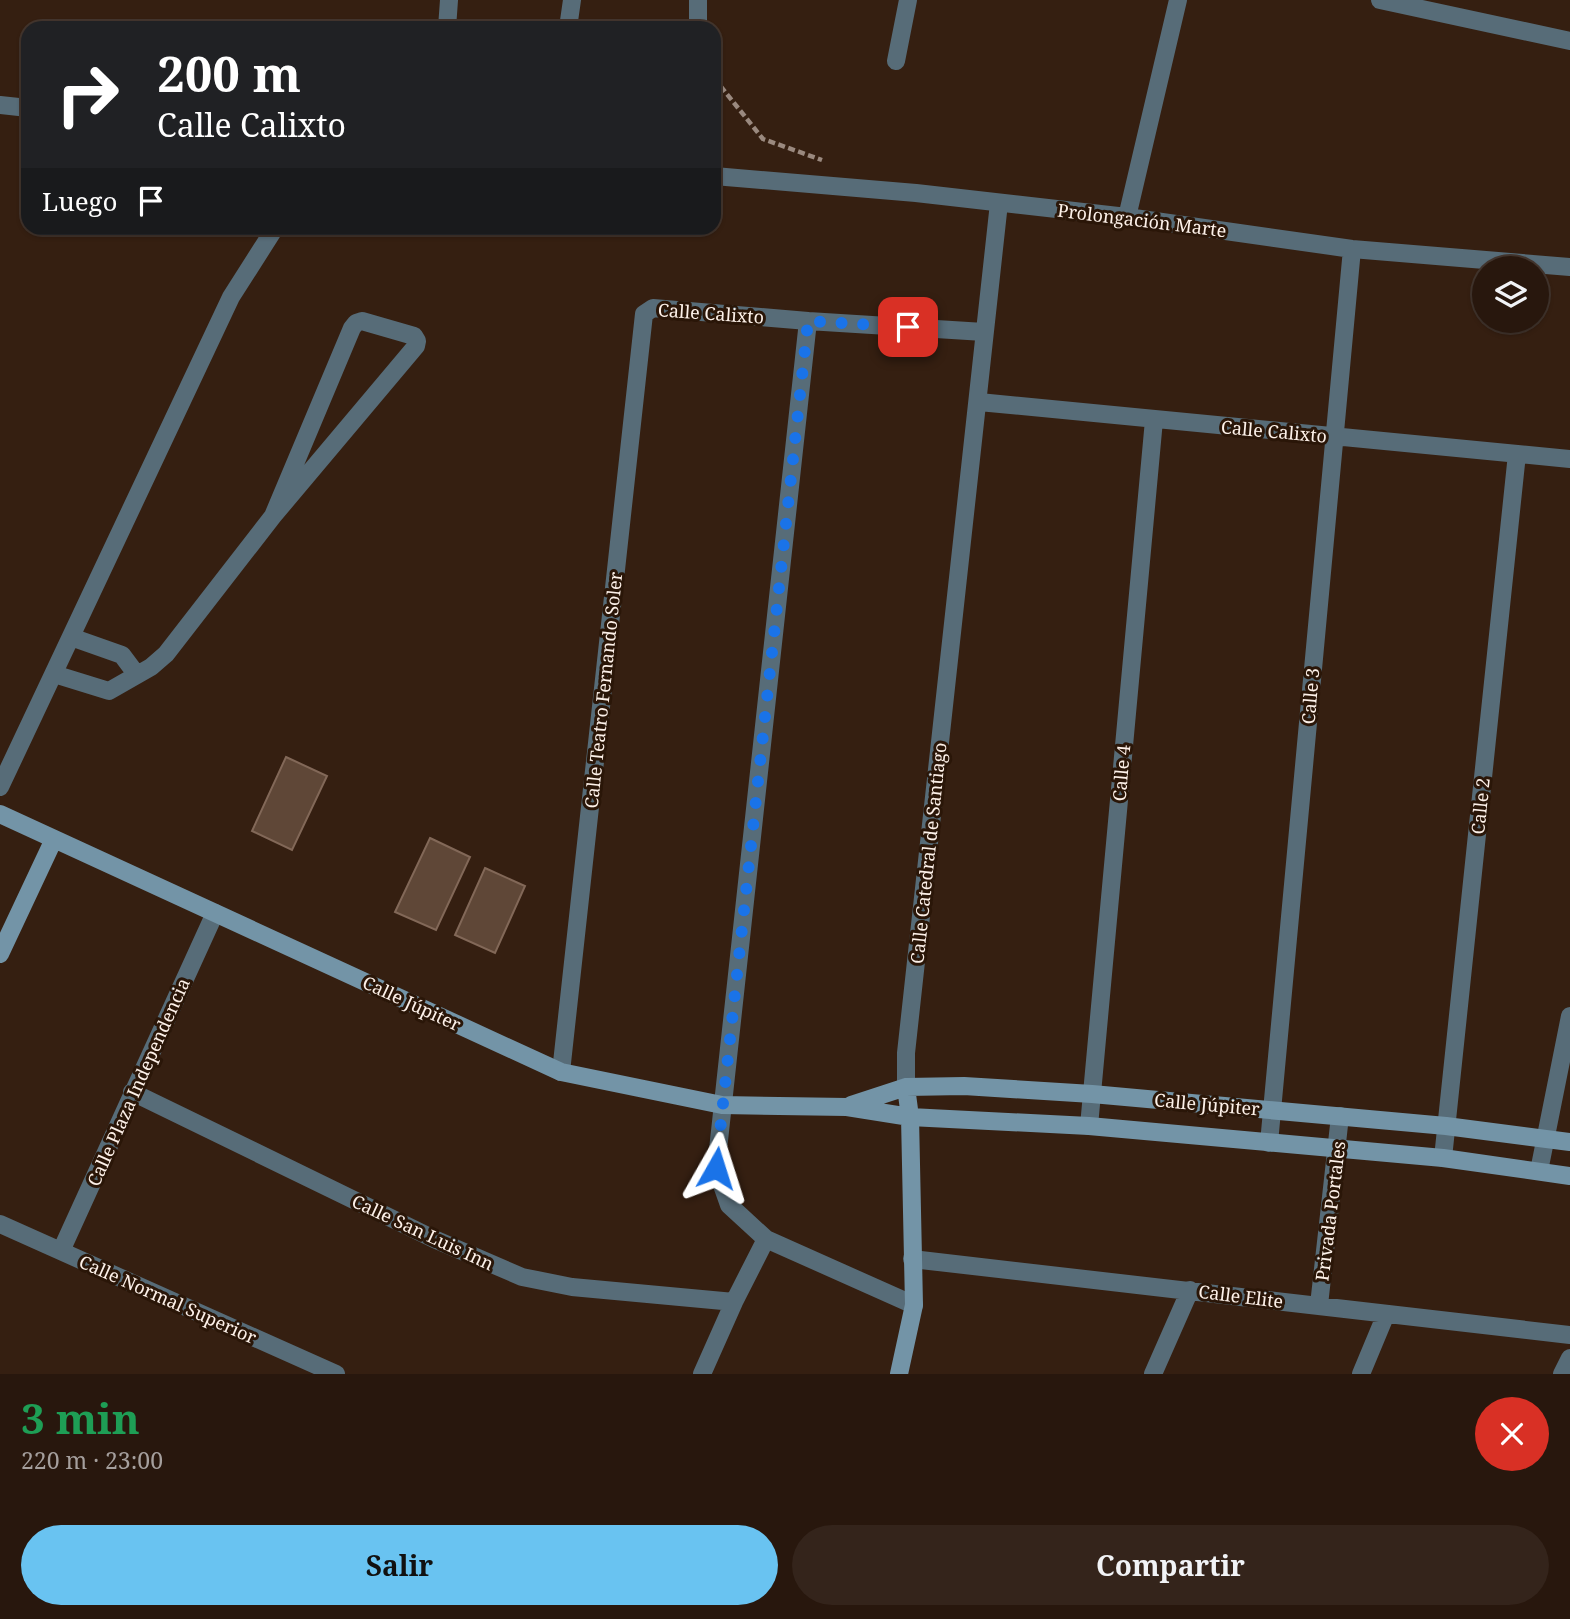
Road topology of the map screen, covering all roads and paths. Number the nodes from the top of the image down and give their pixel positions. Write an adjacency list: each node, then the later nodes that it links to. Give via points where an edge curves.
1 (449, 0): 7 (street)
2 (572, 0): 8 (street)
3 (698, 0): 9 (street)
4 (908, 0): 11 (street)
5 (1178, 0): 18 (street)
6 (1380, 0): 10 (street)
7 (448, 21)
8 (569, 21)
9 (698, 21)
10 (1570, 41)
11 (896, 61)
12 (721, 87): 15 (path, via 764,139)
13 (0, 105): 14 (street)
14 (21, 107)
15 (827, 162)
16 (721, 177): 17 (street, Prolongación Marte)
17 (999, 202): 18 (street, Prolongación Marte); 24 (street, Calle Catedral de Santiago)
18 (1127, 217): 20 (street, Prolongación Marte)
19 (270, 235): 31 (street, via 230,297)
20 (1352, 249): 21 (street, Prolongación Marte); 27 (street, Calle 3)
21 (1570, 267)
22 (649, 309): 23 (street, Calle Calixto); 40 (street, Calle Teatro Fernando Soler, via 642,328)
23 (808, 321): 24 (street, Calle Calixto); 44 (street)
24 (984, 332): 25 (street, Calle Catedral de Santiago)
25 (979, 402): 26 (street, Calle Calixto); 41 (street, Calle Catedral de Santiago, via 906,1053)
26 (1154, 420): 27 (street, Calle Calixto); 43 (street, Calle 4)
27 (1334, 436): 28 (street, Calle Calixto); 46 (street, Calle 3)
28 (1517, 454): 29 (street, Calle Calixto); 50 (street, Calle 2)
29 (1570, 459)
30 (272, 516): 30 (street, via 352,328 362,321 414,336 416,346); 33 (street, via 166,654)
31 (71, 637): 32 (street); 33 (street, via 122,654)
32 (54, 674): 33 (street, via 109,691); 34 (street)
33 (138, 675)
34 (0, 786)
35 (0, 814): 36 (street, Calle Júpiter)
36 (54, 839): 37 (street, Calle Júpiter); 38 (street)
37 (215, 913): 40 (street, Calle Júpiter); 42 (street, Calle Plaza Independencia)
38 (0, 954)
39 (1570, 1016): 51 (street)
40 (562, 1072): 44 (street, Calle Júpiter)
41 (906, 1087): 43 (street, Calle Júpiter); 45 (street, Calle Júpiter); 48 (street, Calle Catedral de Santiago)
42 (132, 1092): 60 (street, Calle Plaza Independencia); 63 (street, Calle San Luis Inn, via 434,1240 523,1277 572,1287)
43 (1092, 1094): 46 (street, Calle Júpiter); 49 (street, Calle 4)
44 (722, 1104): 45 (street, Calle Júpiter); 59 (street, via 716,1168 729,1205)
45 (847, 1107): 48 (street, Calle Júpiter)
46 (1272, 1110): 47 (street, Calle Júpiter); 53 (street, Calle 3)
47 (1340, 1116): 50 (street, Calle Júpiter); 54 (street, Privada Portales)
48 (910, 1117): 49 (street, Calle Júpiter); 61 (street, Calle Catedral de Santiago)
49 (1090, 1126): 53 (street, Calle Júpiter)
50 (1446, 1126): 51 (street, Calle Júpiter); 55 (street, Calle 2)
51 (1544, 1138): 52 (street, Calle Júpiter); 56 (street)
52 (1570, 1142)
53 (1269, 1143): 54 (street, Calle Júpiter)
54 (1338, 1148): 55 (street, Calle Júpiter); 65 (street, Privada Portales)
55 (1443, 1158): 56 (street, Calle Júpiter)
56 (1539, 1171): 57 (street, Calle Júpiter)
57 (1570, 1175)
58 (0, 1224): 60 (street, Calle Normal Superior)
59 (766, 1238): 63 (street); 64 (street)
60 (61, 1251): 70 (street, Calle Normal Superior)
61 (912, 1259): 62 (street, Calle Elite); 64 (street, Calle Catedral de Santiago)
62 (1190, 1290): 65 (street, Calle Elite); 73 (street)
63 (733, 1301): 71 (street)
64 (914, 1305): 72 (street, Calle Catedral de Santiago)
65 (1319, 1305): 66 (street, Calle Elite)
66 (1385, 1314): 67 (street, Calle Elite); 68 (street)
67 (1570, 1335)
68 (1369, 1357): 74 (street); 75 (street)
69 (1570, 1358): 76 (street)
70 (336, 1374)
71 (702, 1374)
72 (899, 1374)
73 (1153, 1374)
74 (1361, 1374)
75 (1378, 1374)
76 (1562, 1374)

